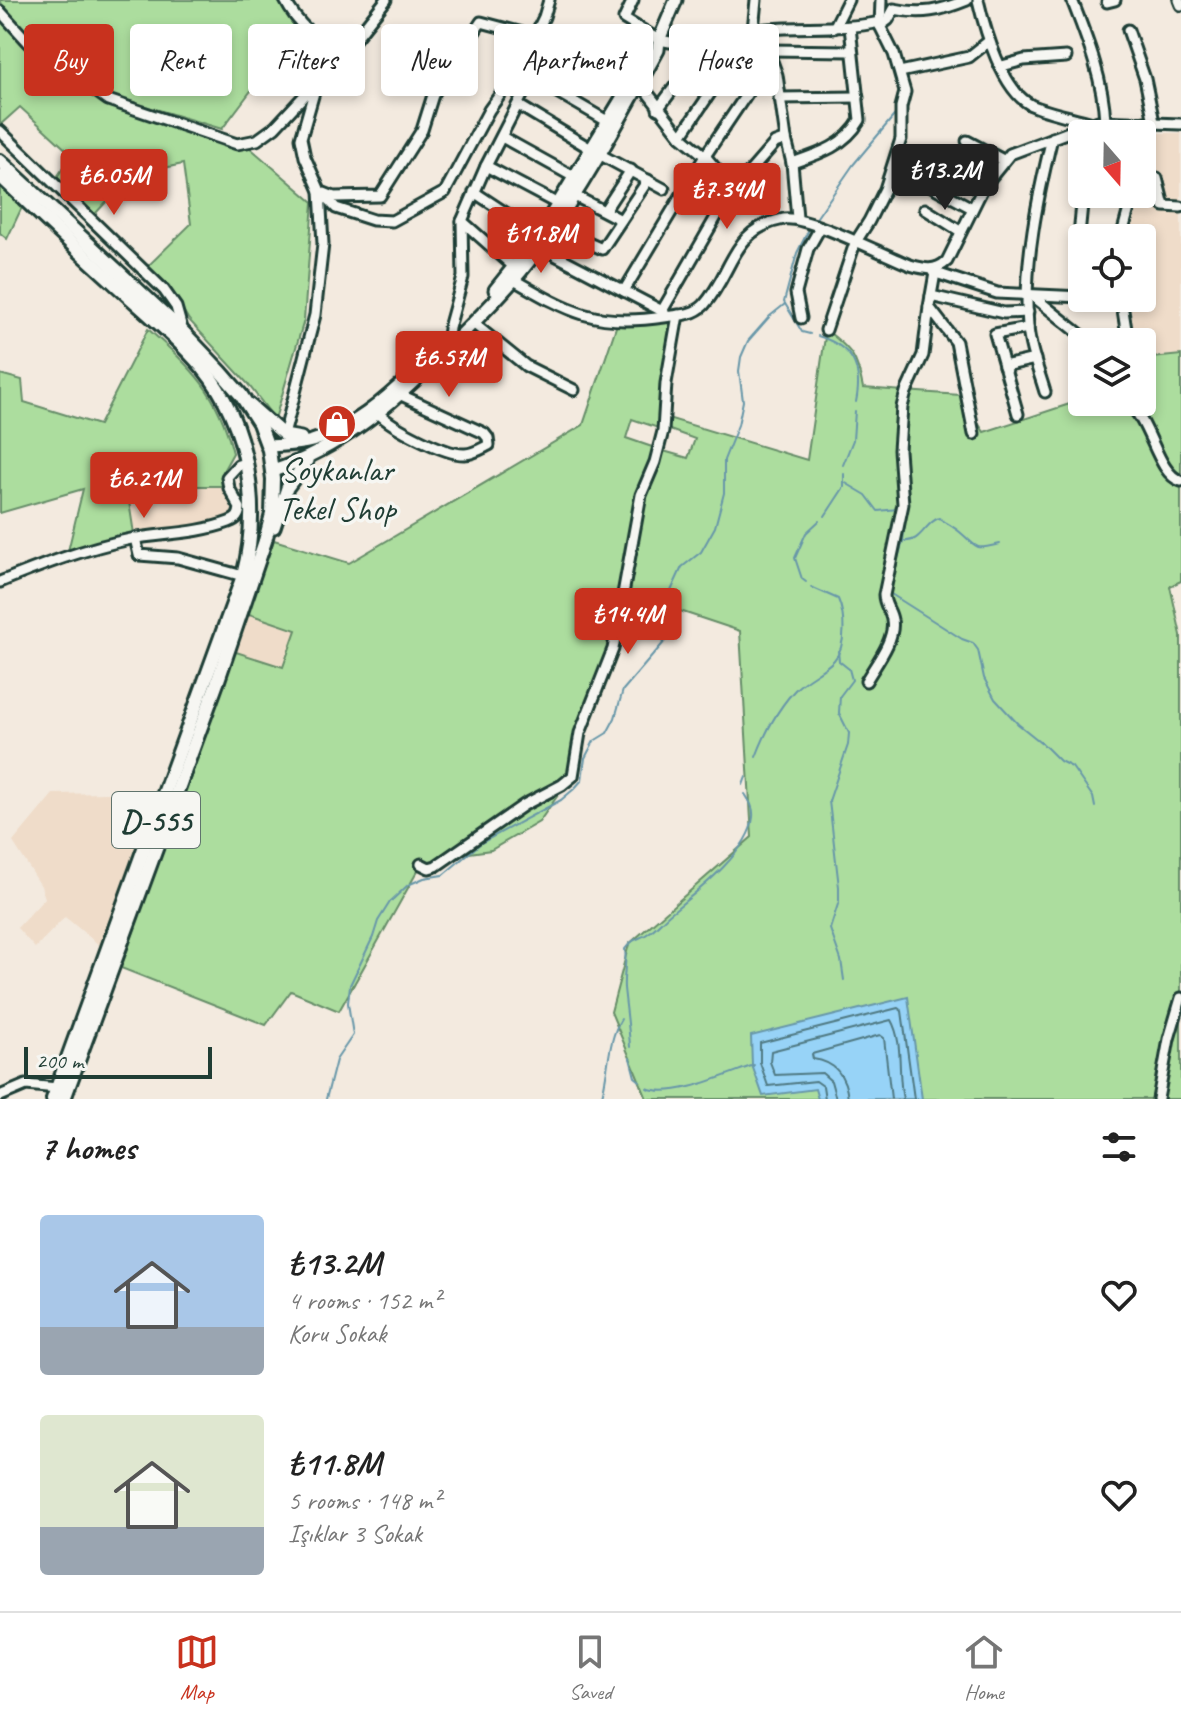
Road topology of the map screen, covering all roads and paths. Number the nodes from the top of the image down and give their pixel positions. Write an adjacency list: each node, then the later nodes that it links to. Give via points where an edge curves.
1 (285, 0): 14 (street)
2 (386, 0): 18 (street)
3 (549, 0): 15 (street)
4 (633, 0): 24 (street, via 624,19)
5 (676, 0): 24 (main road)
6 (756, 0): 16 (street)
7 (881, 0): 19 (street)
8 (967, 0): 12 (street, via 927,13)
9 (978, 0): 25 (street)
10 (1072, 0): 46 (street, via 1092,52)
11 (844, 2): 22 (street)
12 (896, 5): 19 (street)
13 (0, 11): 34 (street, via 30,44 108,100 237,144 257,140)
14 (300, 24)
15 (539, 24)
16 (754, 24)
17 (494, 25): 74 (street, via 481,22 433,95 422,130 380,196 334,197)
18 (365, 26)
19 (880, 26): 20 (street); 32 (street)
20 (850, 27): 22 (street); 27 (street)
21 (779, 28): 22 (street)
22 (834, 28)
23 (1128, 30): 47 (street)
24 (659, 40): 26 (street); 30 (main road); 48 (main road)
25 (989, 41): 31 (street); 32 (street, via 969,57)
26 (669, 42)
27 (851, 51): 28 (street); 41 (street)
28 (779, 54)
29 (1066, 57): 31 (street)
30 (653, 59)
31 (1002, 66): 45 (street, via 1021,98)
32 (900, 72): 89 (street, via 905,92 901,139 885,189)
33 (669, 94): 44 (street)
34 (305, 96)
35 (313, 96): 74 (street, via 301,138)
36 (499, 96): 74 (street, via 445,192 392,221 336,208)
37 (631, 96): 58 (main road)
38 (649, 96): 44 (street)
39 (708, 96): 53 (street)
40 (743, 96): 59 (street)
41 (858, 97): 42 (street); 62 (street, via 860,120 853,133)
42 (779, 98): 56 (street)
43 (518, 105): 48 (street, via 527,86 537,81); 54 (street); 58 (street)
44 (658, 109): 53 (street)
45 (1082, 120)
46 (1105, 120)
47 (1154, 120)
48 (607, 121): 58 (main road)
49 (1156, 122): 50 (street)
50 (1181, 123)
51 (0, 131): 104 (street, via 164,290)
52 (1068, 132): 55 (street)
53 (681, 136): 59 (street)
54 (502, 137): 63 (street); 67 (street)
55 (1052, 138): 60 (street); 94 (street, via 1032,250)
56 (786, 139): 62 (street); 73 (street, via 775,143)
57 (967, 141): 60 (street)
58 (595, 151): 65 (street); 67 (main road); 76 (main road)
59 (705, 156): 73 (street); 92 (street)
60 (1003, 160): 70 (street)
61 (0, 161): 104 (highway, D-555)
62 (792, 163): 83 (street)
63 (486, 166): 75 (street); 77 (street)
64 (946, 166): 70 (street)
65 (631, 170): 69 (street); 81 (street)
66 (0, 176): 120 (highway, D-555, via 203,369 228,408)
67 (574, 177): 77 (main road)
68 (1157, 178): 78 (street, via 1164,206)
69 (648, 180): 72 (street); 82 (street)
70 (984, 186): 79 (street)
71 (933, 187): 79 (street)
72 (664, 189)
73 (734, 190): 98 (street)
74 (320, 191): 116 (street, via 323,244 315,315)
75 (474, 192): 84 (street); 88 (street)
76 (573, 195): 81 (street); 85 (main road)
77 (558, 204): 88 (main road)
78 (1181, 207)
79 (972, 208): 87 (street)
80 (925, 209): 87 (street)
81 (605, 210): 82 (street)
82 (621, 220): 85 (street, via 602,249)
83 (802, 220): 86 (street); 98 (street, via 773,222 749,233 704,304 694,312)
84 (462, 221): 91 (street); 105 (street, via 463,277)
85 (553, 227): 88 (main road)
86 (818, 227): 89 (street); 99 (street, via 796,293)
87 (960, 231): 90 (street, via 947,261)
88 (539, 241): 91 (main road); 92 (street)
89 (855, 243): 90 (street); 103 (street)
90 (936, 270): 93 (street); 94 (street, via 997,293)
91 (512, 274): 98 (street, via 583,316 615,321); 100 (main road); 105 (main road)
92 (624, 291): 98 (street)
93 (931, 296): 96 (street); 97 (street, via 1004,313)
94 (1031, 296): 95 (street); 97 (street); 102 (street)
95 (1068, 297)
96 (929, 307): 115 (street, via 956,342); 127 (street, via 923,355 902,407 903,504 884,595 893,629)
97 (1028, 312): 101 (street)
98 (670, 314): 128 (street, via 663,431 641,495 613,649 580,733 573,776 436,866)
99 (801, 318)
100 (473, 323): 108 (street, via 526,366); 110 (main road)
101 (1028, 328): 106 (street); 107 (street, via 995,334)
102 (1072, 328)
103 (826, 330)
104 (183, 332): 111 (highway, D-555)
105 (448, 338): 117 (main road, via 366,413)
106 (1035, 359): 107 (street); 109 (street)
107 (1004, 366): 113 (street)
108 (574, 390)
109 (1045, 392)
110 (401, 395): 112 (main road); 112 (street, via 484,433 489,445 472,453 452,452 397,428)
111 (245, 401): 116 (main road); 118 (highway, D-555)
112 (378, 413): 119 (main road)
113 (1018, 414)
114 (1140, 416): 122 (street, via 1166,472)
115 (974, 434)
116 (284, 435): 117 (main road)
117 (313, 441): 118 (main road)
118 (268, 446): 120 (highway, via 251,449); 121 (highway, D-555)
119 (311, 456): 121 (main road); 124 (main road, via 287,488)
120 (245, 463): 121 (highway, via 256,475); 123 (street, via 226,479 240,508 234,520 196,531); 125 (highway, D-555, via 252,513)
121 (273, 471): 124 (highway, D-555, via 273,507)
122 (1181, 481)
123 (135, 538): 125 (street, via 139,555 178,558); 126 (street)
124 (265, 541): 130 (highway, D-555, via 217,683)
125 (243, 576): 130 (highway, D-555)
126 (0, 582)
127 (866, 681)
128 (421, 864)
129 (1181, 998): 132 (street)
130 (58, 1095): 131 (street, via 26,1085)
131 (0, 1096)
132 (1158, 1099)

